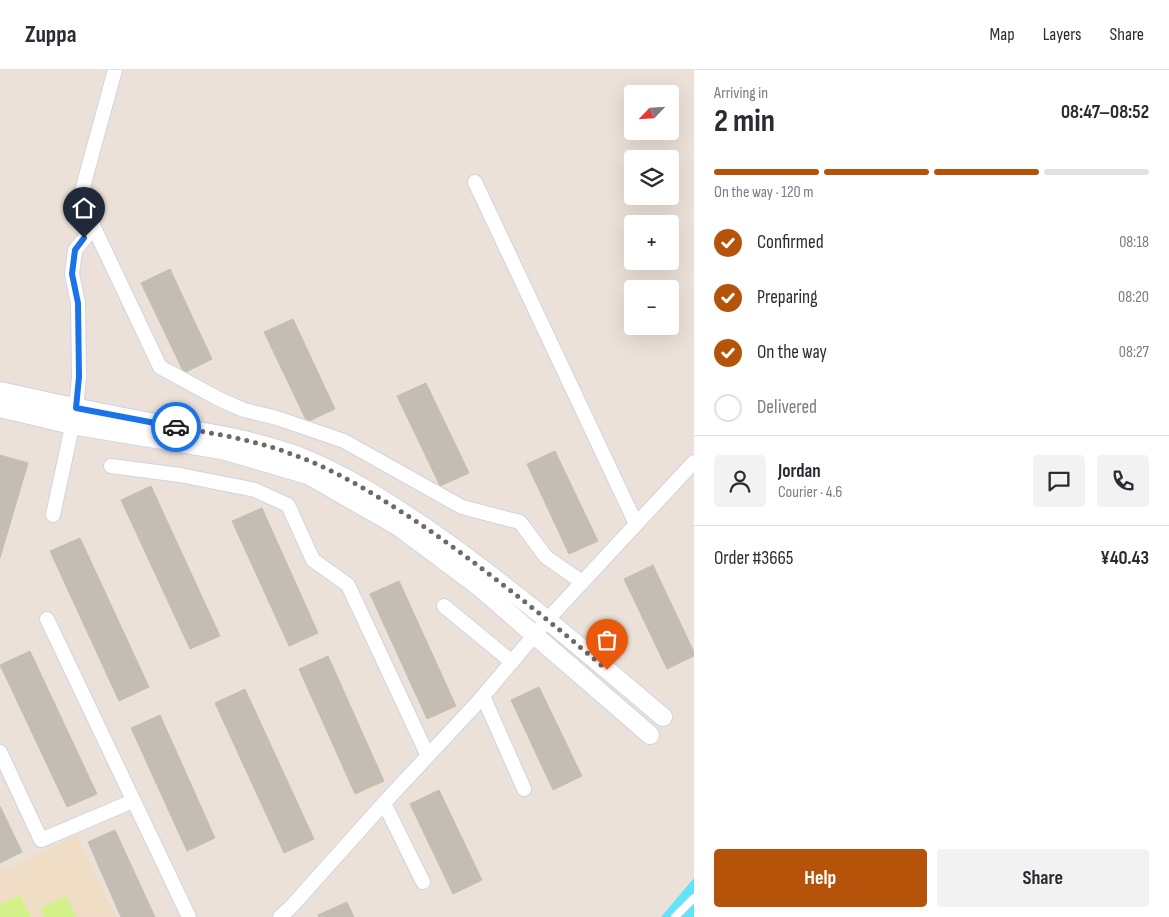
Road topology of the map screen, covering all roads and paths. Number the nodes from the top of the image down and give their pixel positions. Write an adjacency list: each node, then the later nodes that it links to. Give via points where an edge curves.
1 (115, 70): 3 (street, via 80,198)
2 (474, 182): 10 (street)
3 (94, 227): 6 (street, via 75,250 72,274 78,303 79,377); 11 (street, via 160,367 219,400 344,441 462,507 520,522 546,557)
4 (0, 391): 6 (street)
5 (0, 408): 6 (street)
6 (74, 417): 9 (street); 14 (street, via 251,441 294,455 388,502 469,558); 15 (street, via 222,450 308,475 399,526 478,586)
7 (694, 462): 10 (street)
8 (111, 466): 21 (street, via 255,490 288,505 313,560 348,585)
9 (53, 515)
10 (636, 524): 11 (street)
11 (582, 582): 14 (street)
12 (444, 606): 16 (street)
13 (47, 619): 23 (street)
14 (548, 619): 15 (street); 18 (street)
15 (535, 635): 16 (street); 19 (street)
16 (512, 662): 17 (street)
17 (483, 696): 21 (street); 22 (street)
18 (663, 717)
19 (650, 735)
20 (0, 752): 23 (street, via 41,840)
21 (428, 756): 24 (street)
22 (524, 790)
23 (133, 801): 28 (street)
24 (384, 803): 25 (street); 27 (street)
25 (423, 882)
26 (694, 898): 30 (lane)
27 (294, 912): 29 (street)
28 (189, 917)
29 (280, 917)
30 (675, 917)

